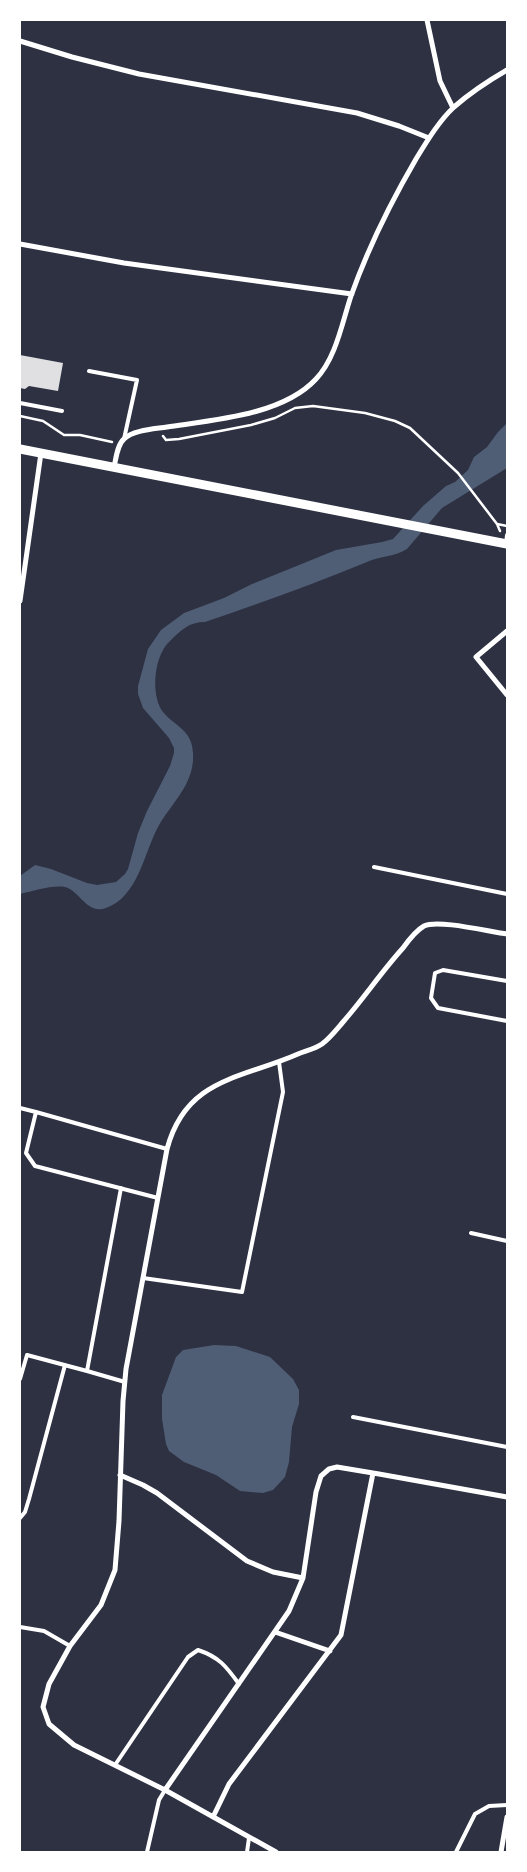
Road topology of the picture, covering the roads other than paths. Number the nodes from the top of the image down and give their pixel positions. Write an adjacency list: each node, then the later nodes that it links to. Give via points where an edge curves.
1 (427, 20): 4 (street, via 440,80)
2 (20, 41): 5 (street, via 139,74 357,113)
3 (507, 70): 4 (street)
4 (453, 108): 5 (street)
5 (429, 138): 7 (street, via 387,210)
6 (20, 244): 7 (street, via 124,263)
7 (352, 294): 11 (street, via 327,364 316,380 295,396 261,410 142,431)
8 (89, 371): 11 (lane, via 137,380)
9 (20, 403): 10 (lane)
10 (62, 411)
11 (123, 441): 14 (street)
12 (20, 448): 13 (street)
13 (41, 453): 14 (street); 16 (street)
14 (114, 467): 15 (street, via 427,529)
15 (506, 541)
16 (20, 601)
17 (507, 631): 18 (street, via 476,657)
18 (507, 695)
19 (374, 866): 20 (lane)
20 (507, 894)
21 (507, 934): 24 (street, via 442,924 425,926 402,948 354,1010 322,1044)
22 (507, 982): 23 (lane, via 443,970 435,973 431,998 438,1008)
23 (507, 1021)
24 (280, 1062): 27 (street, via 221,1082 201,1094 182,1113); 32 (lane, via 283,1092 242,1292)
25 (20, 1108): 26 (lane)
26 (36, 1112): 27 (lane); 28 (lane, via 26,1152 34,1166)
27 (167, 1149): 29 (street)
28 (121, 1188): 29 (lane); 34 (lane)
29 (158, 1198): 32 (street)
30 (471, 1233): 31 (lane)
31 (507, 1241)
32 (143, 1278): 36 (street)
33 (65, 1365): 34 (lane); 35 (lane, via 26,1356); 42 (lane, via 29,1499)
34 (87, 1371): 36 (lane)
35 (20, 1378)
36 (124, 1382): 40 (street)
37 (353, 1417): 38 (lane)
38 (507, 1448)
39 (373, 1473): 41 (street); 43 (street, via 338,1467 321,1476); 47 (street, via 341,1636)
40 (120, 1475): 43 (street, via 157,1493 247,1561 274,1572); 46 (street, via 115,1570 101,1604)
41 (507, 1497)
42 (20, 1518)
43 (303, 1578): 45 (street, via 289,1611)
44 (20, 1626): 46 (lane, via 44,1631)
45 (275, 1632): 47 (street); 48 (street)
46 (70, 1646): 49 (street, via 49,1684 44,1707 49,1724 74,1745)
47 (330, 1651): 52 (street, via 229,1784)
48 (239, 1684): 49 (lane, via 227,1666 198,1650 188,1657); 50 (street)
49 (115, 1765): 50 (street)
50 (164, 1790): 52 (street); 55 (lane)
51 (507, 1805): 58 (lane, via 489,1806 475,1814)
52 (213, 1817): 54 (street)
53 (507, 1817): 59 (street)
54 (250, 1838): 56 (lane); 57 (street)
55 (148, 1852)
56 (247, 1852)
57 (276, 1852)
58 (456, 1852)
59 (501, 1852)

